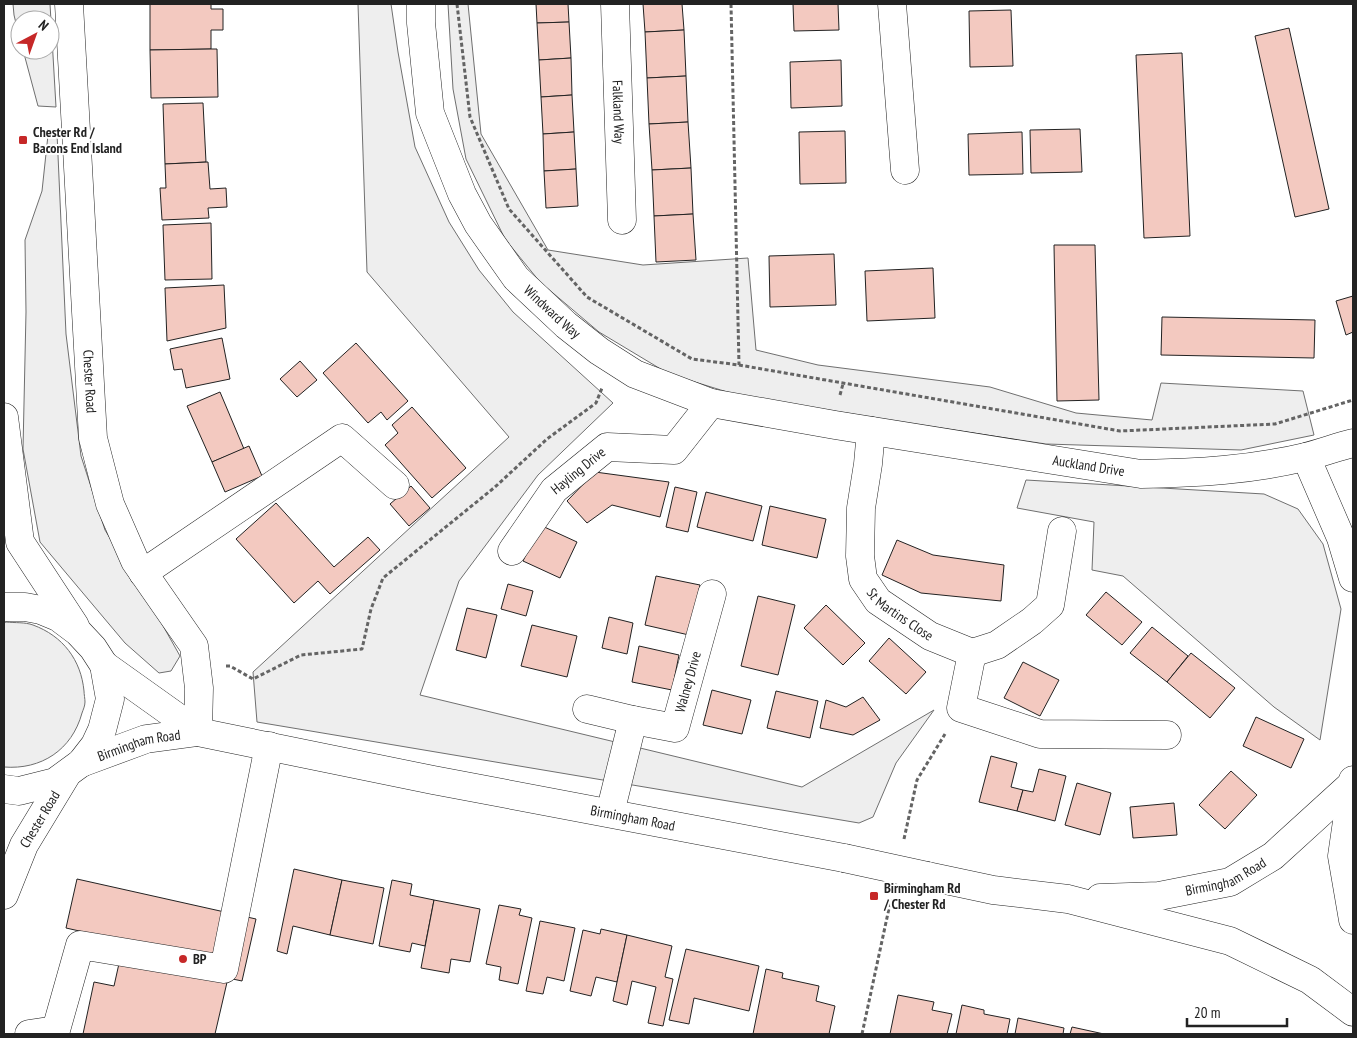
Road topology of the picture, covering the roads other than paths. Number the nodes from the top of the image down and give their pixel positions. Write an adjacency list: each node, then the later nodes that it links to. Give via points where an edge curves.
1 (69, 4): 15 (main road, Chester Road, via 93,438 110,504)
2 (421, 4): 7 (main road, Windward Way, via 430,113 462,194 478,224 516,278 599,351 635,374)
3 (615, 4): 6 (main road, Falkland Way)
4 (892, 4): 5 (main road)
5 (905, 170)
6 (622, 220)
7 (711, 403): 9 (main road, Windward Way); 14 (main road, Hayling Drive, via 674,450 607,447 554,490)
8 (4, 417): 19 (main road, via 20,542)
9 (871, 431): 11 (main road, Auckland Drive, via 1141,474 1191,474); 20 (main road, St Martins Close, via 861,508 863,579 878,601 930,636)
10 (1353, 443): 11 (main road, Auckland Drive)
11 (1306, 457): 16 (main road, via 1341,538)
12 (395, 485): 15 (main road, via 342,438)
13 (1062, 531): 20 (main road, via 1050,605 997,645)
14 (512, 551)
15 (143, 573): 24 (main road, Chester Road, via 194,646 199,688)
16 (1353, 578)
17 (712, 594): 23 (main road, Walney Drive, via 675,728)
18 (4, 607): 19 (main road, via 41,610 58,617)
19 (78, 632): 21 (main road)
20 (972, 653): 25 (main road, via 961,708 1040,734)
21 (104, 665): 24 (main road, Birmingham Road); 27 (main road, Chester Road, via 110,699 102,730 95,745)
22 (587, 709): 23 (main road, Walney Drive)
23 (633, 720): 30 (main road)
24 (198, 732): 26 (main road, Birmingham Road); 27 (main road, Birmingham Road, via 146,739)
25 (1167, 735)
26 (269, 746): 30 (main road, Birmingham Road); 35 (main road, via 224,969 80,945 56,1030)
27 (74, 769): 29 (main road, Birmingham Road, via 55,782 19,791); 31 (main road, Chester Road, via 24,845)
28 (1352, 782): 32 (main road, Birmingham Road, via 1273,856 1230,882 1159,896); 33 (main road, via 1342,856)
29 (4, 789)
30 (610, 814): 32 (main road, Birmingham Road, bridge, via 993,890)
31 (4, 895)
32 (1068, 900): 34 (main road, Birmingham Road, via 1230,941 1310,980)
33 (1353, 920)
34 (1353, 1012)
35 (28, 1034)

